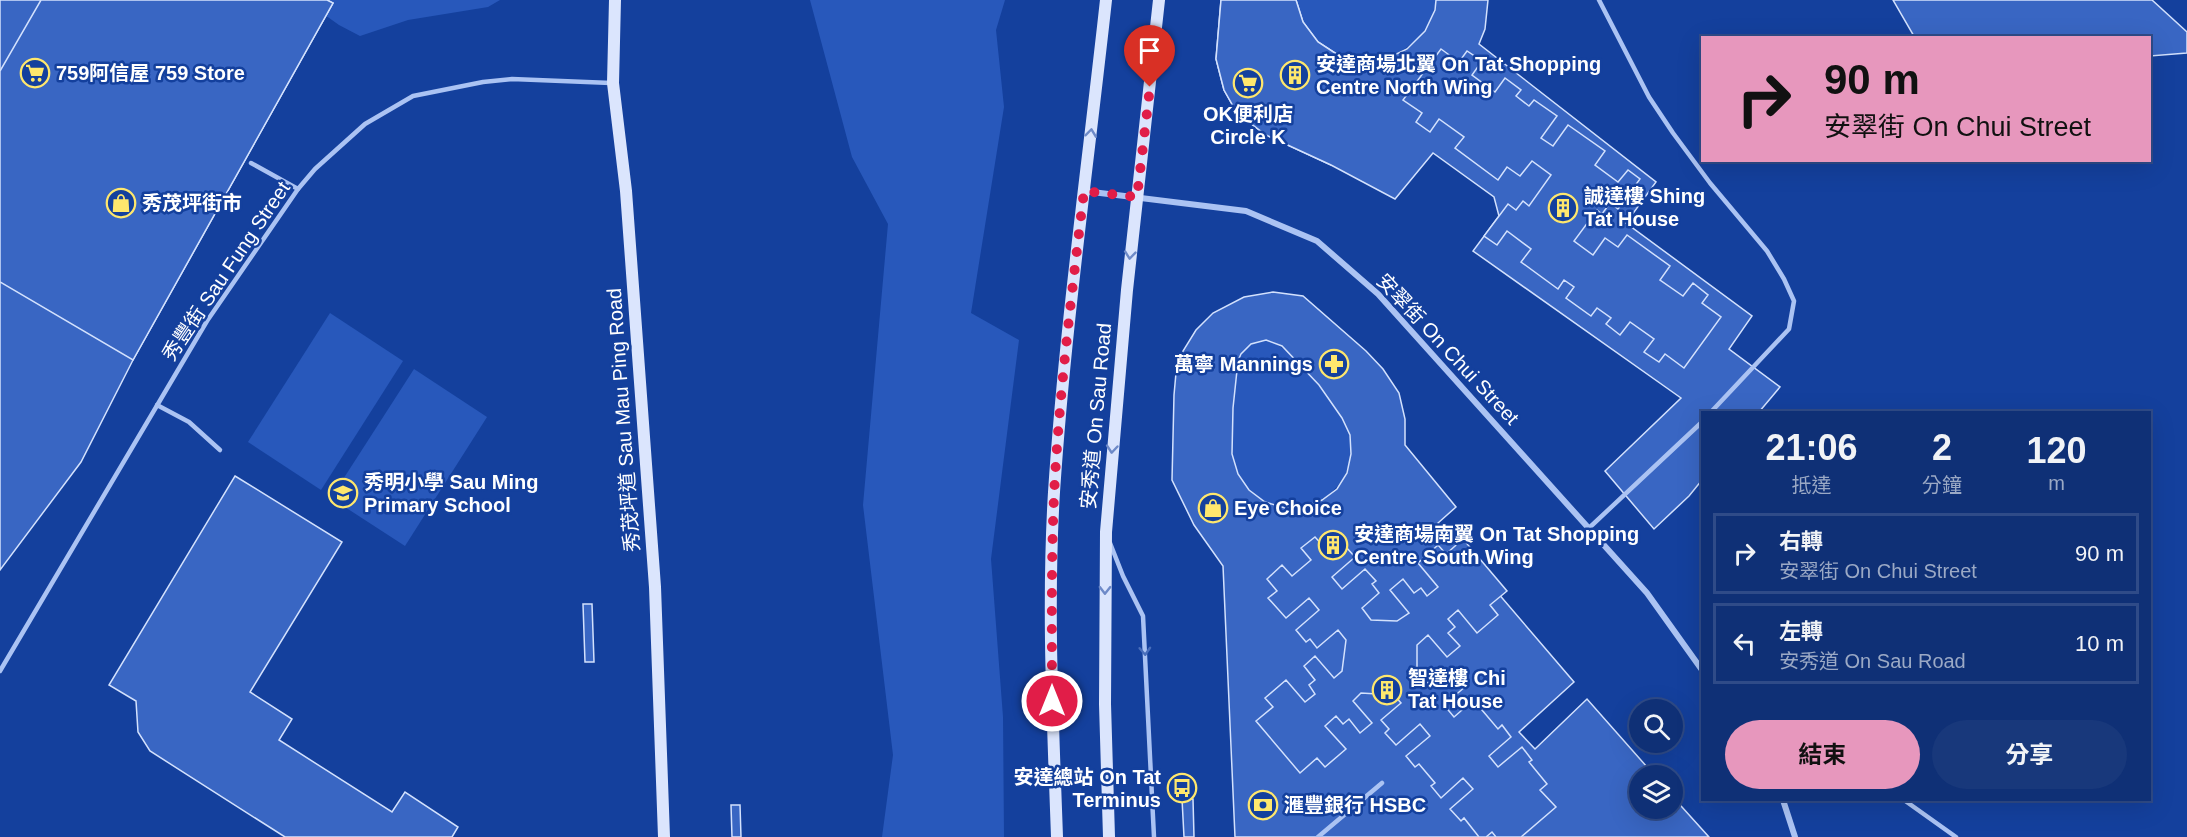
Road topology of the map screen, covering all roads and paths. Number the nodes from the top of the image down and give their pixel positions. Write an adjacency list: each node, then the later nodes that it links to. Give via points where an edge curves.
1 (615, 0): 5 (main road, 秀茂坪道 Sau Mau Ping Road)
2 (1106, 0): 8 (main road, 安秀道 On Sau Road, one-way to 2)
3 (1159, 0): 9 (main road, 安秀道 On Sau Road)
4 (1599, 0): 11 (lane, via 1649,97 1710,183 1767,251 1794,301 1790,329)
5 (614, 83): 7 (lane, 秀豐街 Sau Fung Street, via 512,79 413,96 364,124); 21 (main road, 秀茂坪道 Sau Mau Ping Road, via 655,575)
6 (251, 163): 7 (lane)
7 (298, 189): 10 (lane, 秀豐街 Sau Fung Street, via 207,321)
8 (1084, 191): 9 (street, 安翠街 On Chui Street); 22 (main road, 安秀道 On Sau Road, via 1053,514 1052,701)
9 (1137, 197): 14 (street, 安翠街 On Chui Street, via 1246,211 1317,242 1378,294); 15 (main road, 安秀道 On Sau Road, one-way to 15)
10 (157, 405): 13 (lane, via 189,422); 17 (lane, 秀豐街 Sau Fung Street)
11 (1713, 411)
12 (1701, 423): 14 (lane)
13 (220, 450)
14 (1589, 528): 16 (street, 安翠街 On Chui Street, via 1647,593)
15 (1106, 532): 23 (main road, 安秀道 On Sau Road, one-way to 23); 24 (lane, one-way to 24, via 1143,616)
16 (1701, 669)
17 (0, 671)
18 (1382, 783): 25 (lane)
19 (1783, 801): 26 (street)
20 (1905, 801): 27 (lane)
21 (664, 837)
22 (1057, 837)
23 (1109, 837)
24 (1154, 837)
25 (1318, 837)
26 (1795, 837)
27 (1956, 837)

